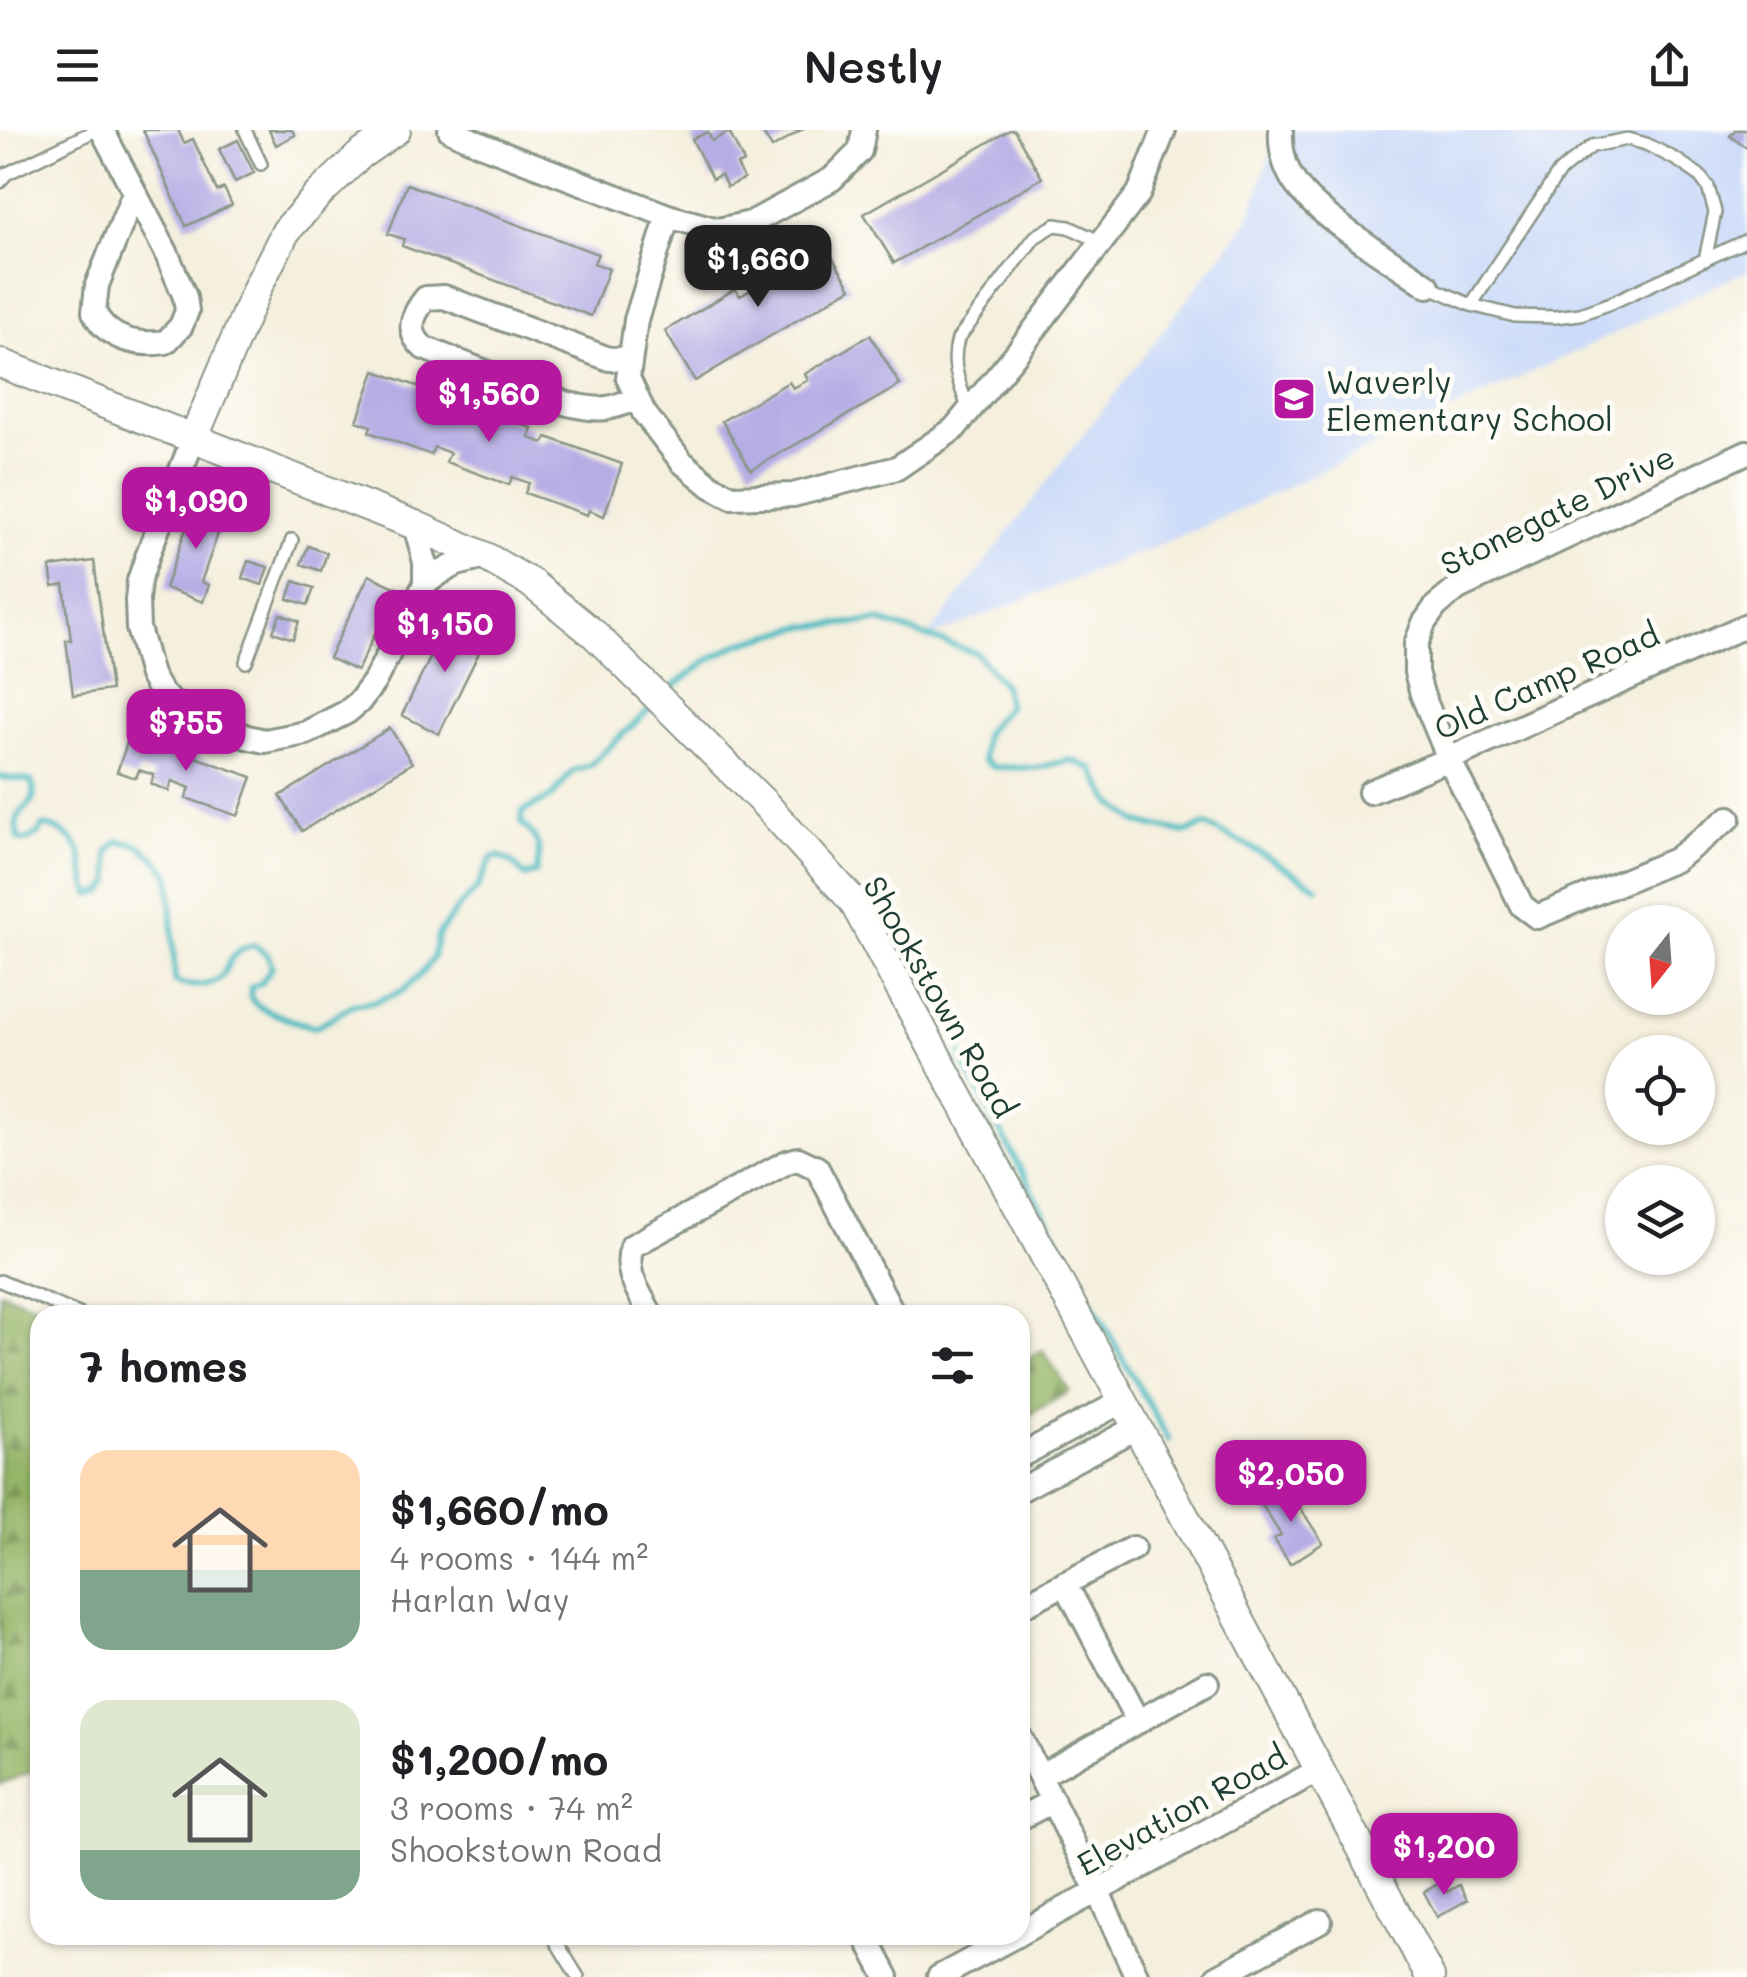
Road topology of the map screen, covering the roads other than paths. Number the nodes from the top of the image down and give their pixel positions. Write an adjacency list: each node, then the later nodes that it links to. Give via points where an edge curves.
1 (99, 130): 9 (lane); 10 (street)
2 (244, 130): 8 (lane)
3 (396, 130): 21 (street, via 360,155 286,231)
4 (450, 130): 11 (street)
5 (864, 130): 11 (street, via 860,151 832,179 752,223 718,230)
6 (1164, 130): 13 (street, via 1139,193)
7 (1281, 130): 15 (street, via 1286,167 1308,199)
8 (260, 164)
9 (0, 182)
10 (134, 192): 10 (street, via 97,285 94,312 106,330 122,338 166,342 182,326 185,297)
11 (668, 216): 17 (street)
12 (1747, 240): 14 (lane)
13 (1101, 242): 20 (street); 20 (lane, via 1069,226 1055,225 1036,236 958,339 954,370)
14 (1704, 260): 16 (lane, via 1580,314 1515,316); 16 (lane, via 1715,212 1708,187 1677,160 1628,139 1592,146 1559,172)
15 (1428, 286): 16 (lane)
16 (1471, 305)
17 (630, 358): 19 (street, via 628,378); 19 (street, via 609,359 444,297 426,298 412,327 424,348 568,404 612,409)
18 (0, 363): 21 (street, Shookstown Road)
19 (637, 398): 20 (street, via 682,462 732,497 793,495 897,468 954,429)
20 (969, 410)
21 (194, 437): 23 (street, Shookstown Road); 26 (street, via 136,600 150,675 170,701 264,741 306,733 359,702)
22 (1747, 452): 29 (street, Stonegate Drive, via 1458,588 1436,606 1416,644 1416,672)
23 (415, 525): 25 (street, Shookstown Road); 26 (street)
24 (292, 540): 28 (lane)
25 (486, 557): 26 (street, via 457,564); 36 (street, Shookstown Road, via 531,582 594,634 853,902)
26 (425, 584)
27 (1747, 624): 29 (street, Old Camp Road)
28 (246, 662)
29 (1449, 759): 30 (street, Old Camp Road); 31 (street, Stonegate Drive, via 1522,906 1538,917 1675,860)
30 (1370, 792)
31 (1729, 818)
32 (0, 1281): 33 (lane)
33 (56, 1305)
34 (647, 1305): 35 (street, via 628,1270 632,1246 798,1159 817,1168)
35 (889, 1305)
36 (1123, 1401): 37 (street, Shookstown Road); 38 (street)
37 (1137, 1427): 39 (street); 46 (street, Shookstown Road)
38 (1030, 1451)
39 (1030, 1485)
40 (1133, 1548): 41 (street)
41 (1065, 1583): 42 (street); 44 (street)
42 (1030, 1602)
43 (1207, 1682): 44 (street)
44 (1138, 1722): 47 (street)
45 (1030, 1757): 47 (street)
46 (1320, 1770): 50 (street, Elevation Road); 61 (street, Shookstown Road)
47 (1040, 1776): 48 (street)
48 (1053, 1801): 49 (street); 50 (street)
49 (1030, 1813)
50 (1098, 1892): 52 (street, Elevation Road); 60 (street)
51 (1320, 1922): 56 (street)
52 (1030, 1928)
53 (558, 1945): 57 (lane)
54 (870, 1945): 58 (street)
55 (998, 1945): 59 (street, Elevation Road)
56 (1230, 1974)
57 (578, 1977)
58 (887, 1977)
59 (938, 1977)
60 (1137, 1977)
61 (1430, 1977)

